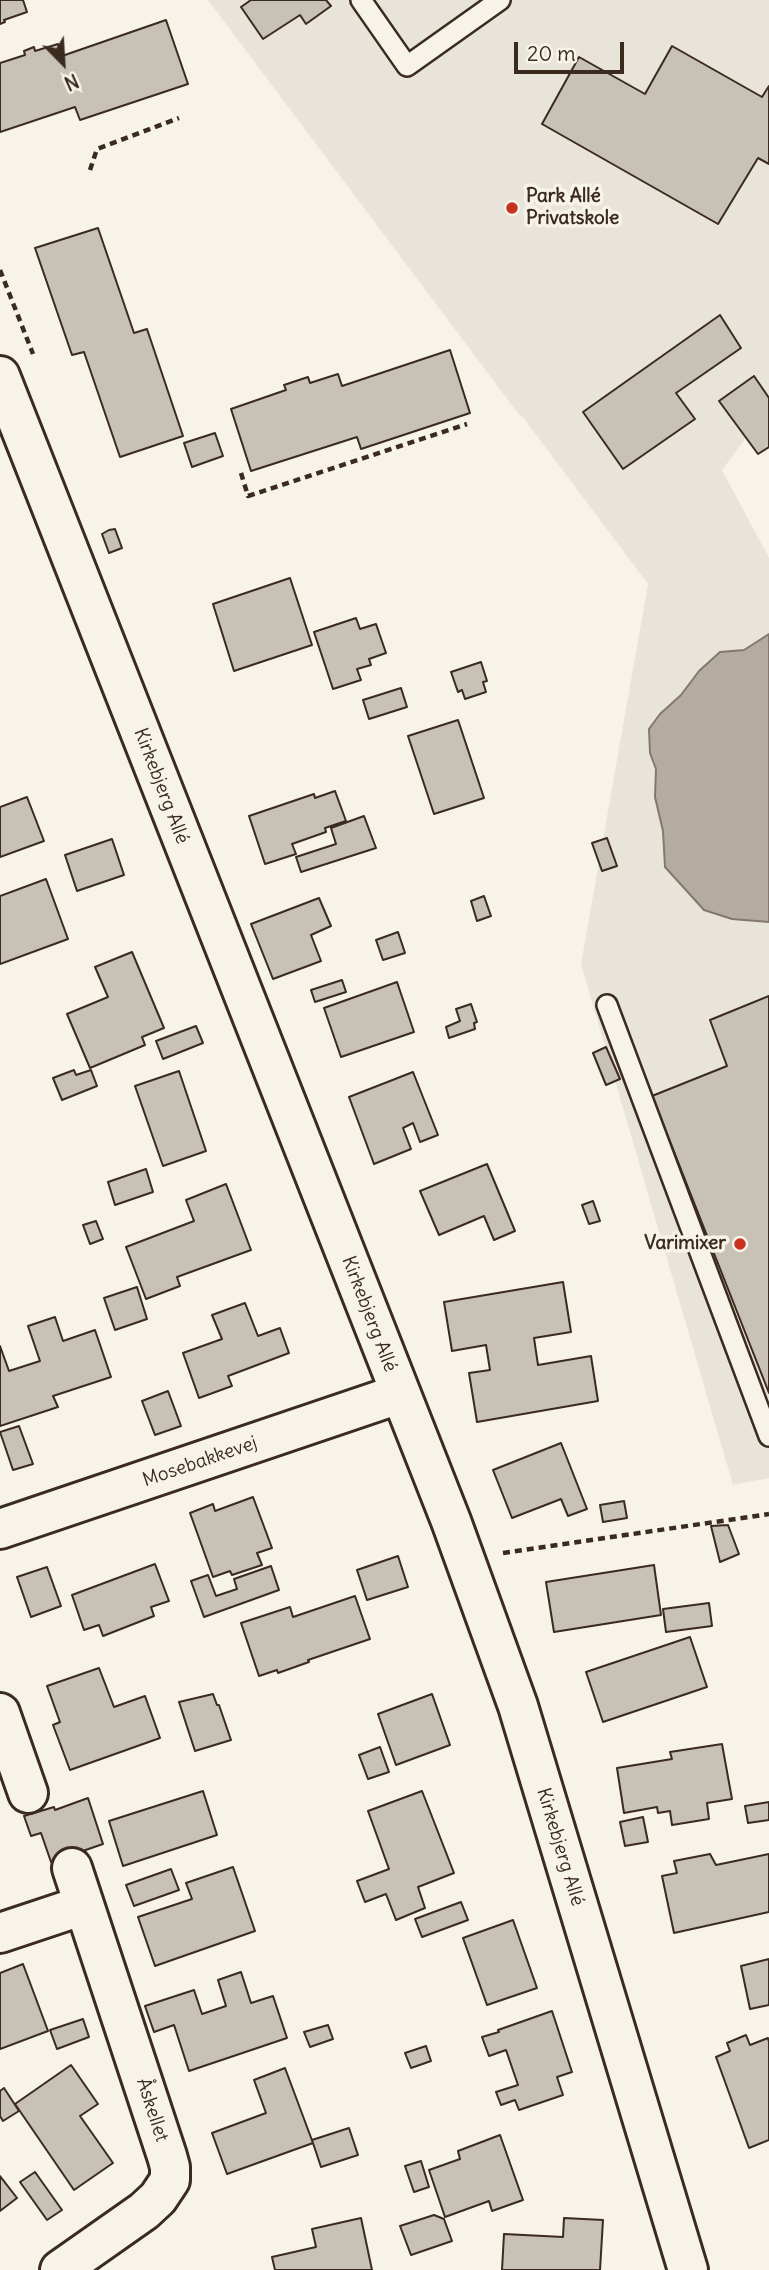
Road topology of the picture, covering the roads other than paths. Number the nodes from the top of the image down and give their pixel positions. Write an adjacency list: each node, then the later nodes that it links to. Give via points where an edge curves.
1 (361, 0): 2 (lane, via 407,66)
2 (500, 0)
3 (0, 376): 5 (street, Kirkebjerg Allé)
4 (607, 1005): 6 (lane)
5 (399, 1394): 7 (street, Mosebakkevej); 14 (street, Kirkebjerg Allé, via 518,1706)
6 (769, 1436)
7 (0, 1529)
8 (0, 1713): 9 (street)
9 (28, 1793)
10 (72, 1868): 11 (street, Åskellet)
11 (84, 1905): 12 (street); 13 (street, Åskellet, via 167,2156 170,2180 144,2211)
12 (0, 1934)
13 (60, 2270)
14 (688, 2270)

